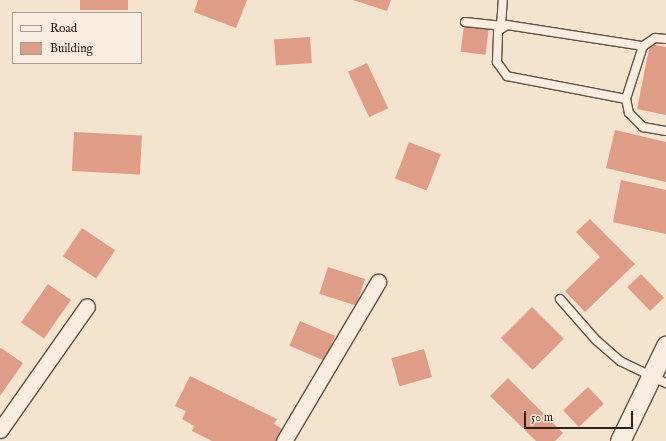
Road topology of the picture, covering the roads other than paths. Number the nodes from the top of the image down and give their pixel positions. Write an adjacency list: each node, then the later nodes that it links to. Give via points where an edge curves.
1 (503, 0): 3 (lane)
2 (465, 22): 3 (lane)
3 (501, 26): 5 (lane); 6 (lane, via 497,62 507,76)
4 (666, 39): 5 (lane, via 655,38)
5 (643, 46): 6 (lane)
6 (626, 99): 7 (lane, via 629,113 643,127)
7 (666, 131)
8 (378, 282): 15 (street)
9 (560, 299): 12 (lane, via 596,340 620,361)
10 (87, 306): 14 (street)
11 (666, 346): 12 (street)
12 (649, 376): 13 (lane); 16 (street)
13 (666, 383)
14 (0, 430)
15 (284, 441)
16 (620, 441)

